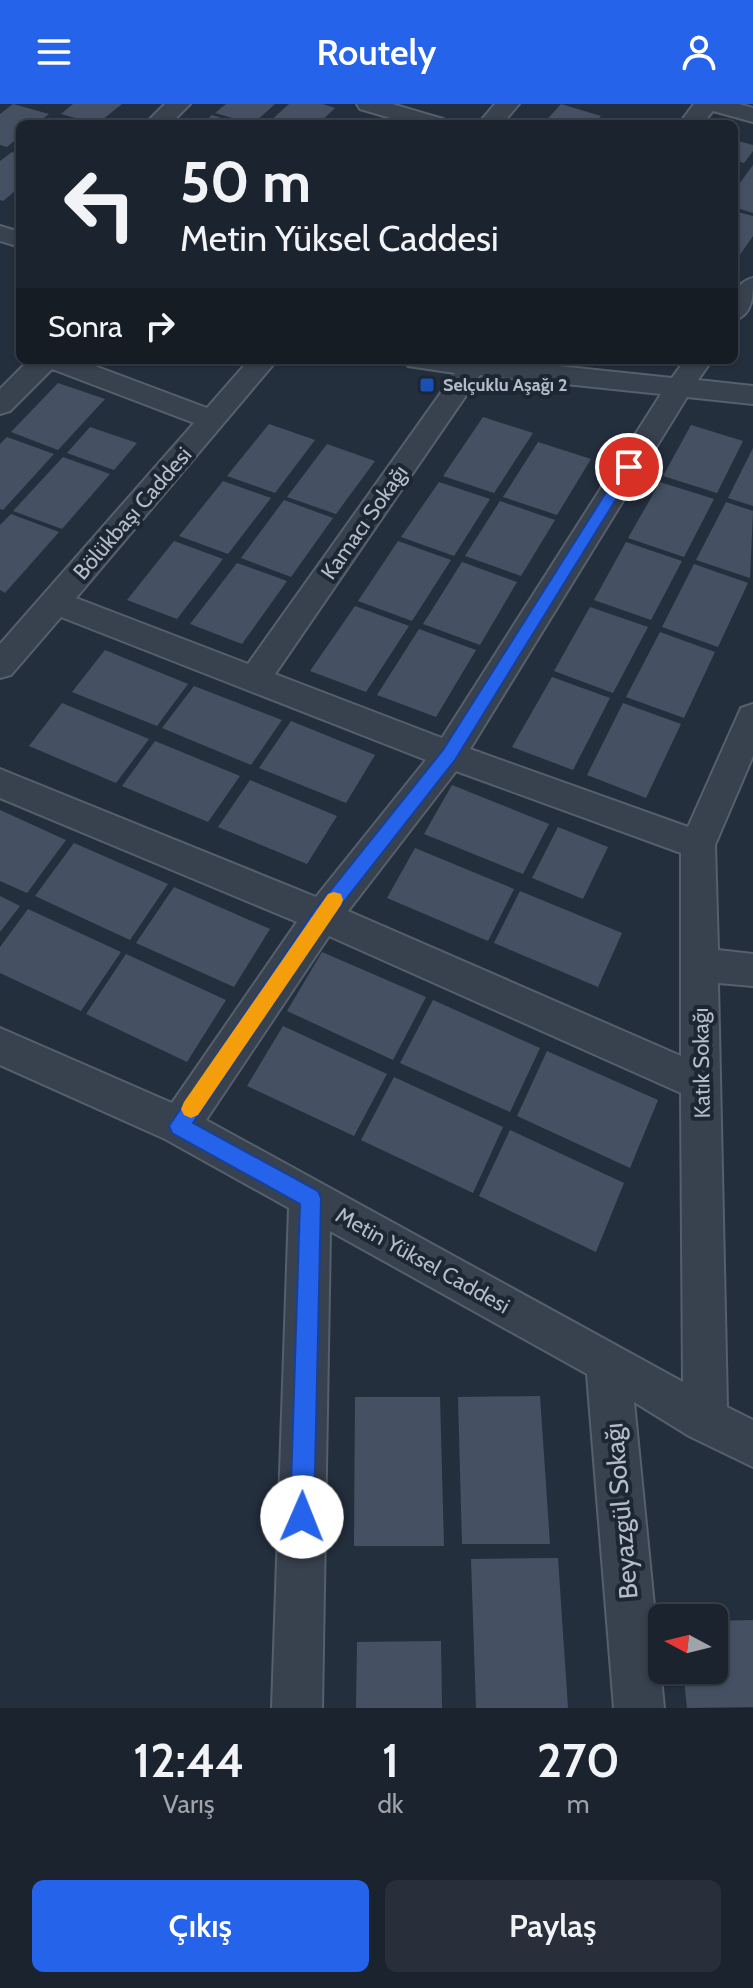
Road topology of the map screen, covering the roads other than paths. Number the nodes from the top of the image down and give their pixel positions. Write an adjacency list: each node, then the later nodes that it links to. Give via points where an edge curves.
1 (179, 104): 7 (street)
2 (367, 104): 8 (street); 9 (street)
3 (508, 104): 10 (street)
4 (706, 104): 11 (street)
5 (714, 104): 6 (street)
6 (753, 115)
7 (161, 120)
8 (350, 120)
9 (421, 120)
10 (493, 120)
11 (693, 120)
12 (753, 286): 13 (street)
13 (738, 307)
14 (41, 364): 21 (street)
15 (64, 364): 22 (street)
16 (261, 364): 22 (street, Bölükbaşı Caddesi)
17 (696, 364): 19 (street)
18 (495, 365): 19 (street); 25 (street, Kamacı Sokağı)
19 (678, 389): 20 (street); 27 (street)
20 (753, 395)
21 (3, 398)
22 (213, 420): 23 (street, Bölükbaşı Caddesi)
23 (55, 602): 24 (street, Bölükbaşı Caddesi); 25 (street)
24 (0, 666)
25 (255, 678): 27 (street)
26 (753, 717): 28 (street, Katık Sokağı)
27 (449, 755): 30 (street); 31 (street)
28 (743, 763): 30 (street, Katık Sokağı)
29 (0, 783): 31 (street)
30 (698, 845): 32 (street, Katık Sokağı)
31 (322, 916): 35 (street); 36 (street)
32 (700, 965): 33 (street); 35 (street, Katık Sokağı)
33 (753, 970)
34 (0, 1046): 36 (street, Metin Yüksel Caddesi)
35 (701, 1083): 39 (street, Katık Sokağı)
36 (179, 1126): 37 (street, Metin Yüksel Caddesi)
37 (310, 1198): 38 (street, Metin Yüksel Caddesi); 41 (street)
38 (608, 1362): 39 (street, Metin Yüksel Caddesi); 42 (street, Beyazgül Sokağı)
39 (705, 1420): 40 (street, Metin Yüksel Caddesi)
40 (753, 1444)
41 (297, 1708)
42 (639, 1708)

